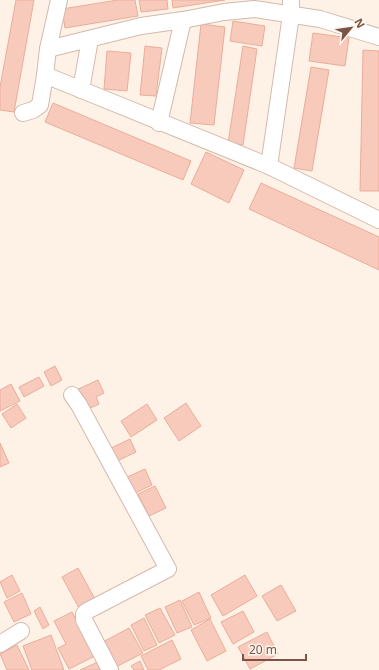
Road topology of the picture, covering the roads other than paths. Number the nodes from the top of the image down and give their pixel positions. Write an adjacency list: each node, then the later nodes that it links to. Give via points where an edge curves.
1 (60, 0): 6 (street)
2 (291, 7): 3 (street, via 224,12); 4 (street, via 320,19); 11 (street)
3 (183, 20): 5 (street, via 141,26); 10 (street)
4 (379, 37)
5 (90, 39): 6 (street); 8 (street)
6 (48, 49): 7 (street)
7 (45, 76): 8 (street); 9 (street, via 40,105)
8 (81, 90): 10 (street)
9 (23, 114)
10 (159, 123): 11 (street)
11 (269, 166): 12 (street)
12 (379, 220)
13 (72, 396): 16 (street, via 168,569 87,610 84,614 84,620)
14 (21, 631): 15 (street)
15 (0, 644)
16 (110, 670)

